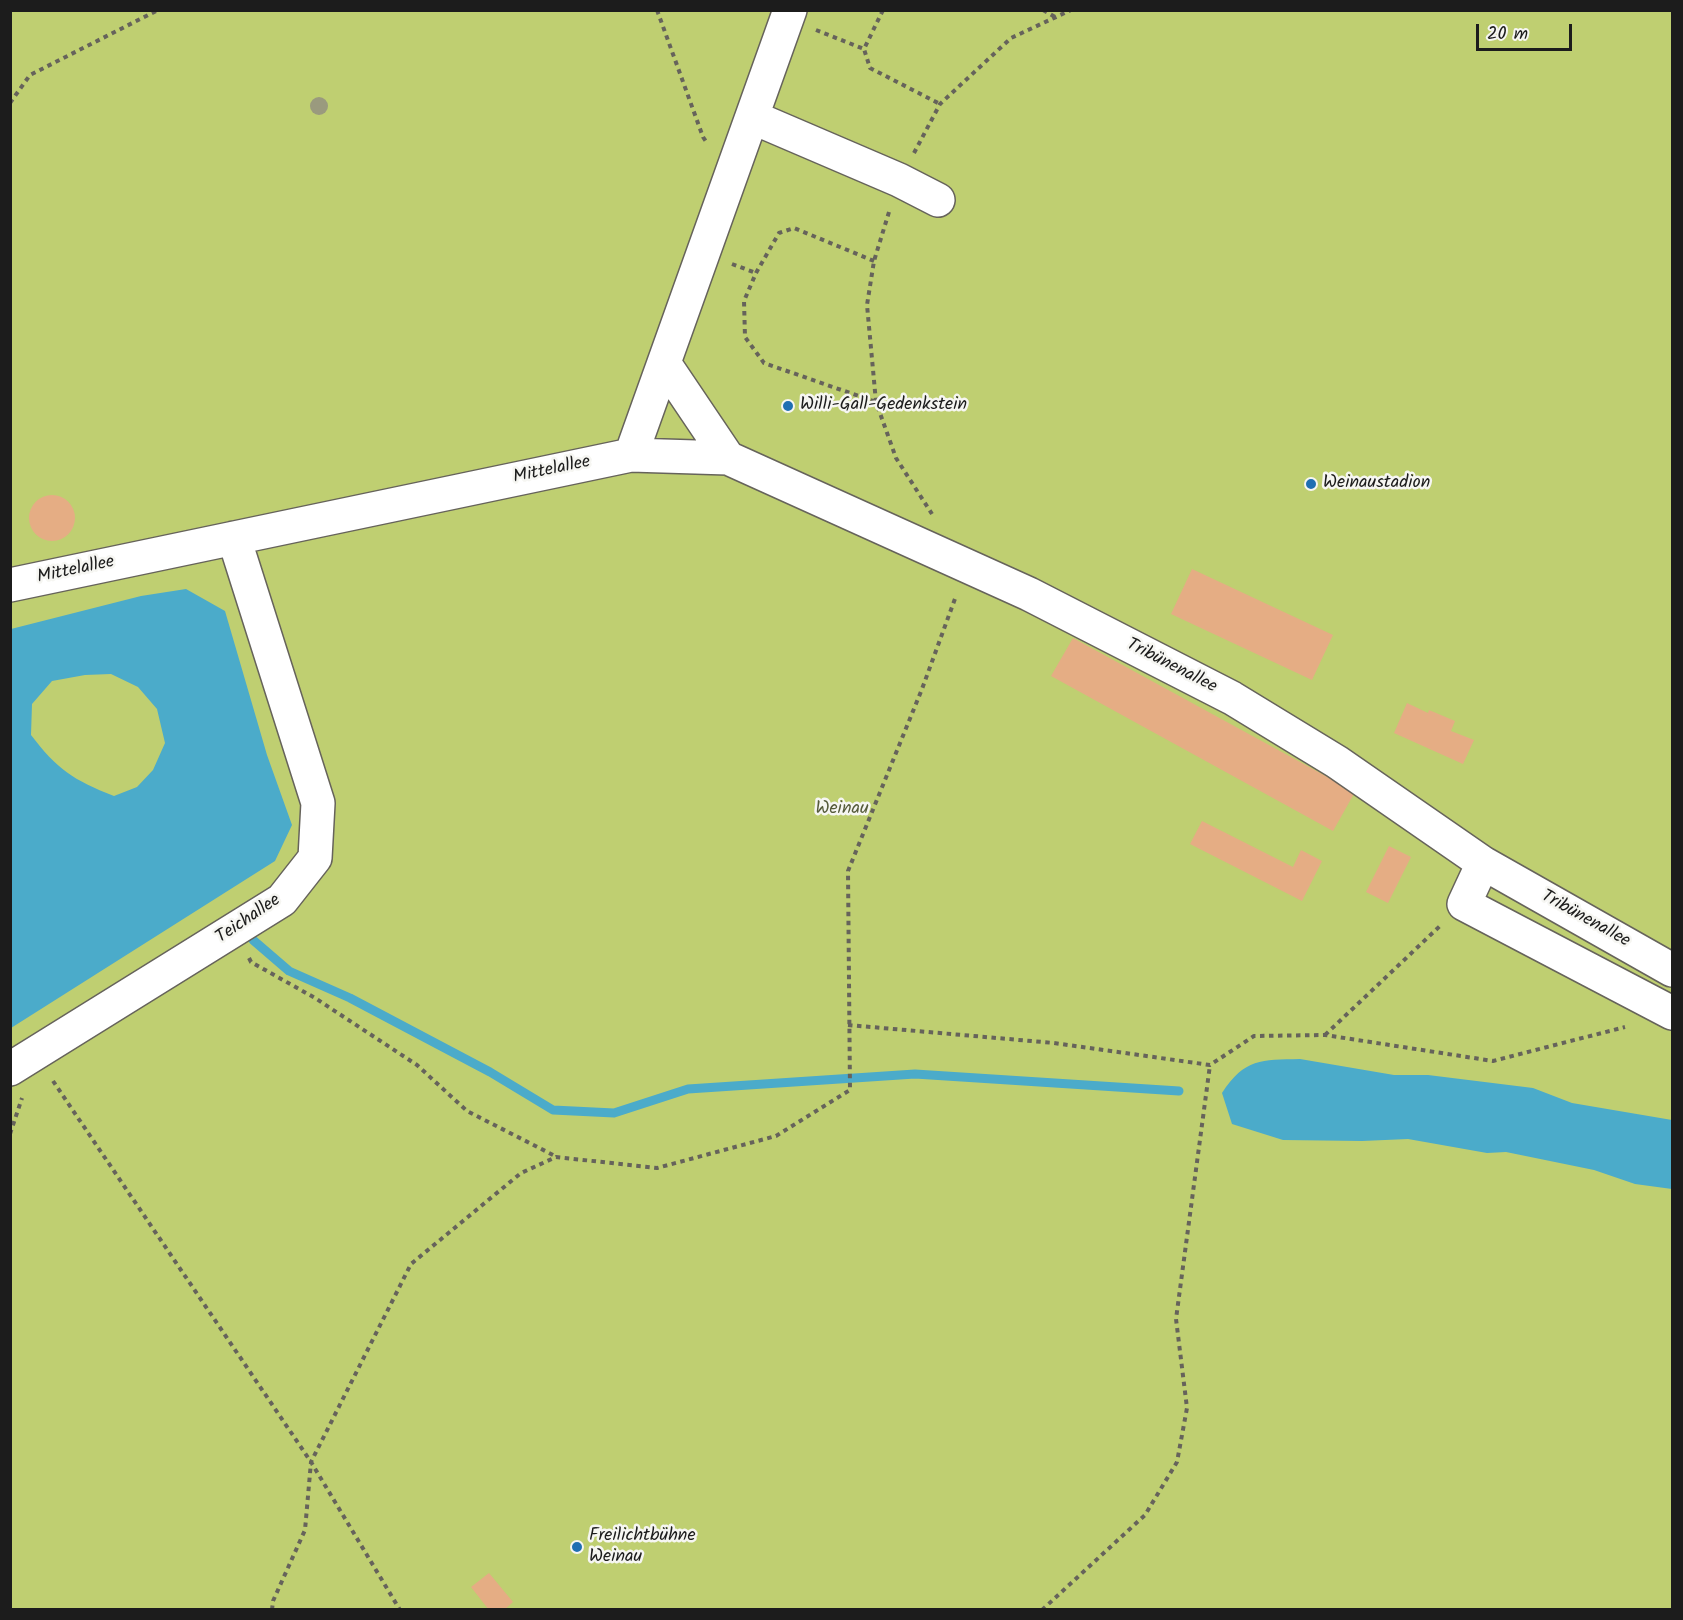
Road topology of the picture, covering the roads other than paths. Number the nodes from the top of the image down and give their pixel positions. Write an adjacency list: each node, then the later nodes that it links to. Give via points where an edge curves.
1 (789, 14): 2 (street)
2 (752, 117): 3 (street); 4 (street)
3 (938, 200)
4 (664, 363): 5 (street); 6 (street)
5 (631, 455): 6 (street, Tribünenallee); 7 (street, Mittelallee)
6 (728, 458): 9 (street, Tribünenallee, via 1029,594 1232,698 1336,762)
7 (234, 538): 8 (street, Mittelallee); 12 (street, Teichallee, via 318,803 315,858 282,900)
8 (10, 585)
9 (1483, 863): 10 (street, Tribünenallee); 11 (street, via 1464,904)
10 (1672, 970)
11 (1672, 1013)
12 (23, 1062)

